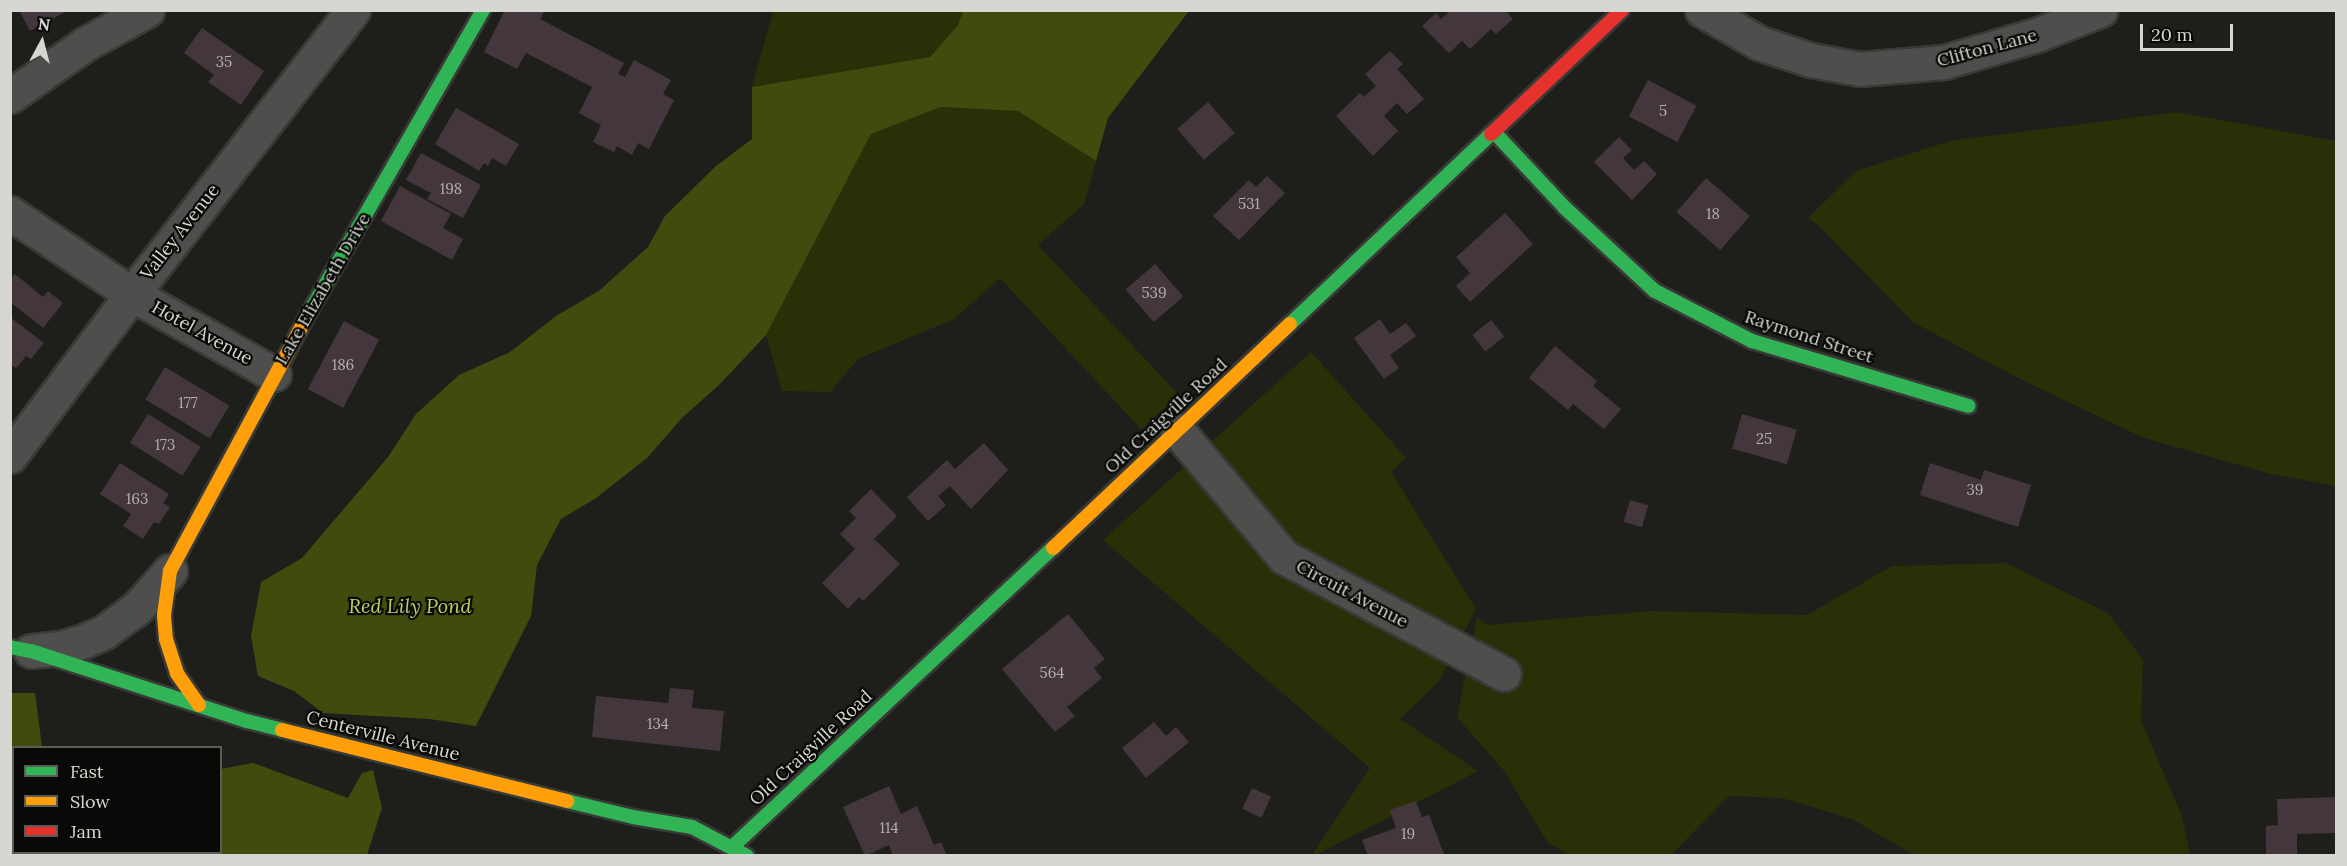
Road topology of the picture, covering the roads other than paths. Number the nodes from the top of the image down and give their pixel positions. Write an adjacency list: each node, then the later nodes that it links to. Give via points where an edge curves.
1 (147, 10): 7 (street, via 85,44)
2 (353, 10): 10 (street, Valley Avenue)
3 (483, 10): 11 (street, Lake Elizabeth Drive)
4 (1622, 10): 8 (street, Old Craigville Road)
5 (1702, 10): 6 (street, Clifton Lane, via 1759,43 1810,60 1860,69 1944,62 2039,34)
6 (2100, 10)
7 (10, 96)
8 (1494, 132): 12 (street, Raymond Street, via 1565,208 1655,291 1752,340); 13 (street, Old Craigville Road)
9 (10, 213): 10 (street, Hotel Avenue)
10 (132, 294): 11 (street, Hotel Avenue); 14 (street, Valley Avenue)
11 (274, 374): 15 (street, Lake Elizabeth Drive)
12 (1968, 406)
13 (1177, 430): 17 (street, Circuit Avenue, via 1284,557); 19 (street, Old Craigville Road)
14 (10, 456)
15 (170, 571): 16 (street, Lake Elizabeth Drive, via 137,608 104,632 84,641); 18 (street, Lake Elizabeth Drive, via 166,639 177,673)
16 (21, 649): 18 (street, Centerville Avenue)
17 (1504, 674)
18 (199, 705): 19 (street, Centerville Avenue, via 247,721 633,817 692,827)
19 (732, 851): 20 (street, Centerville Avenue)
20 (747, 855)

